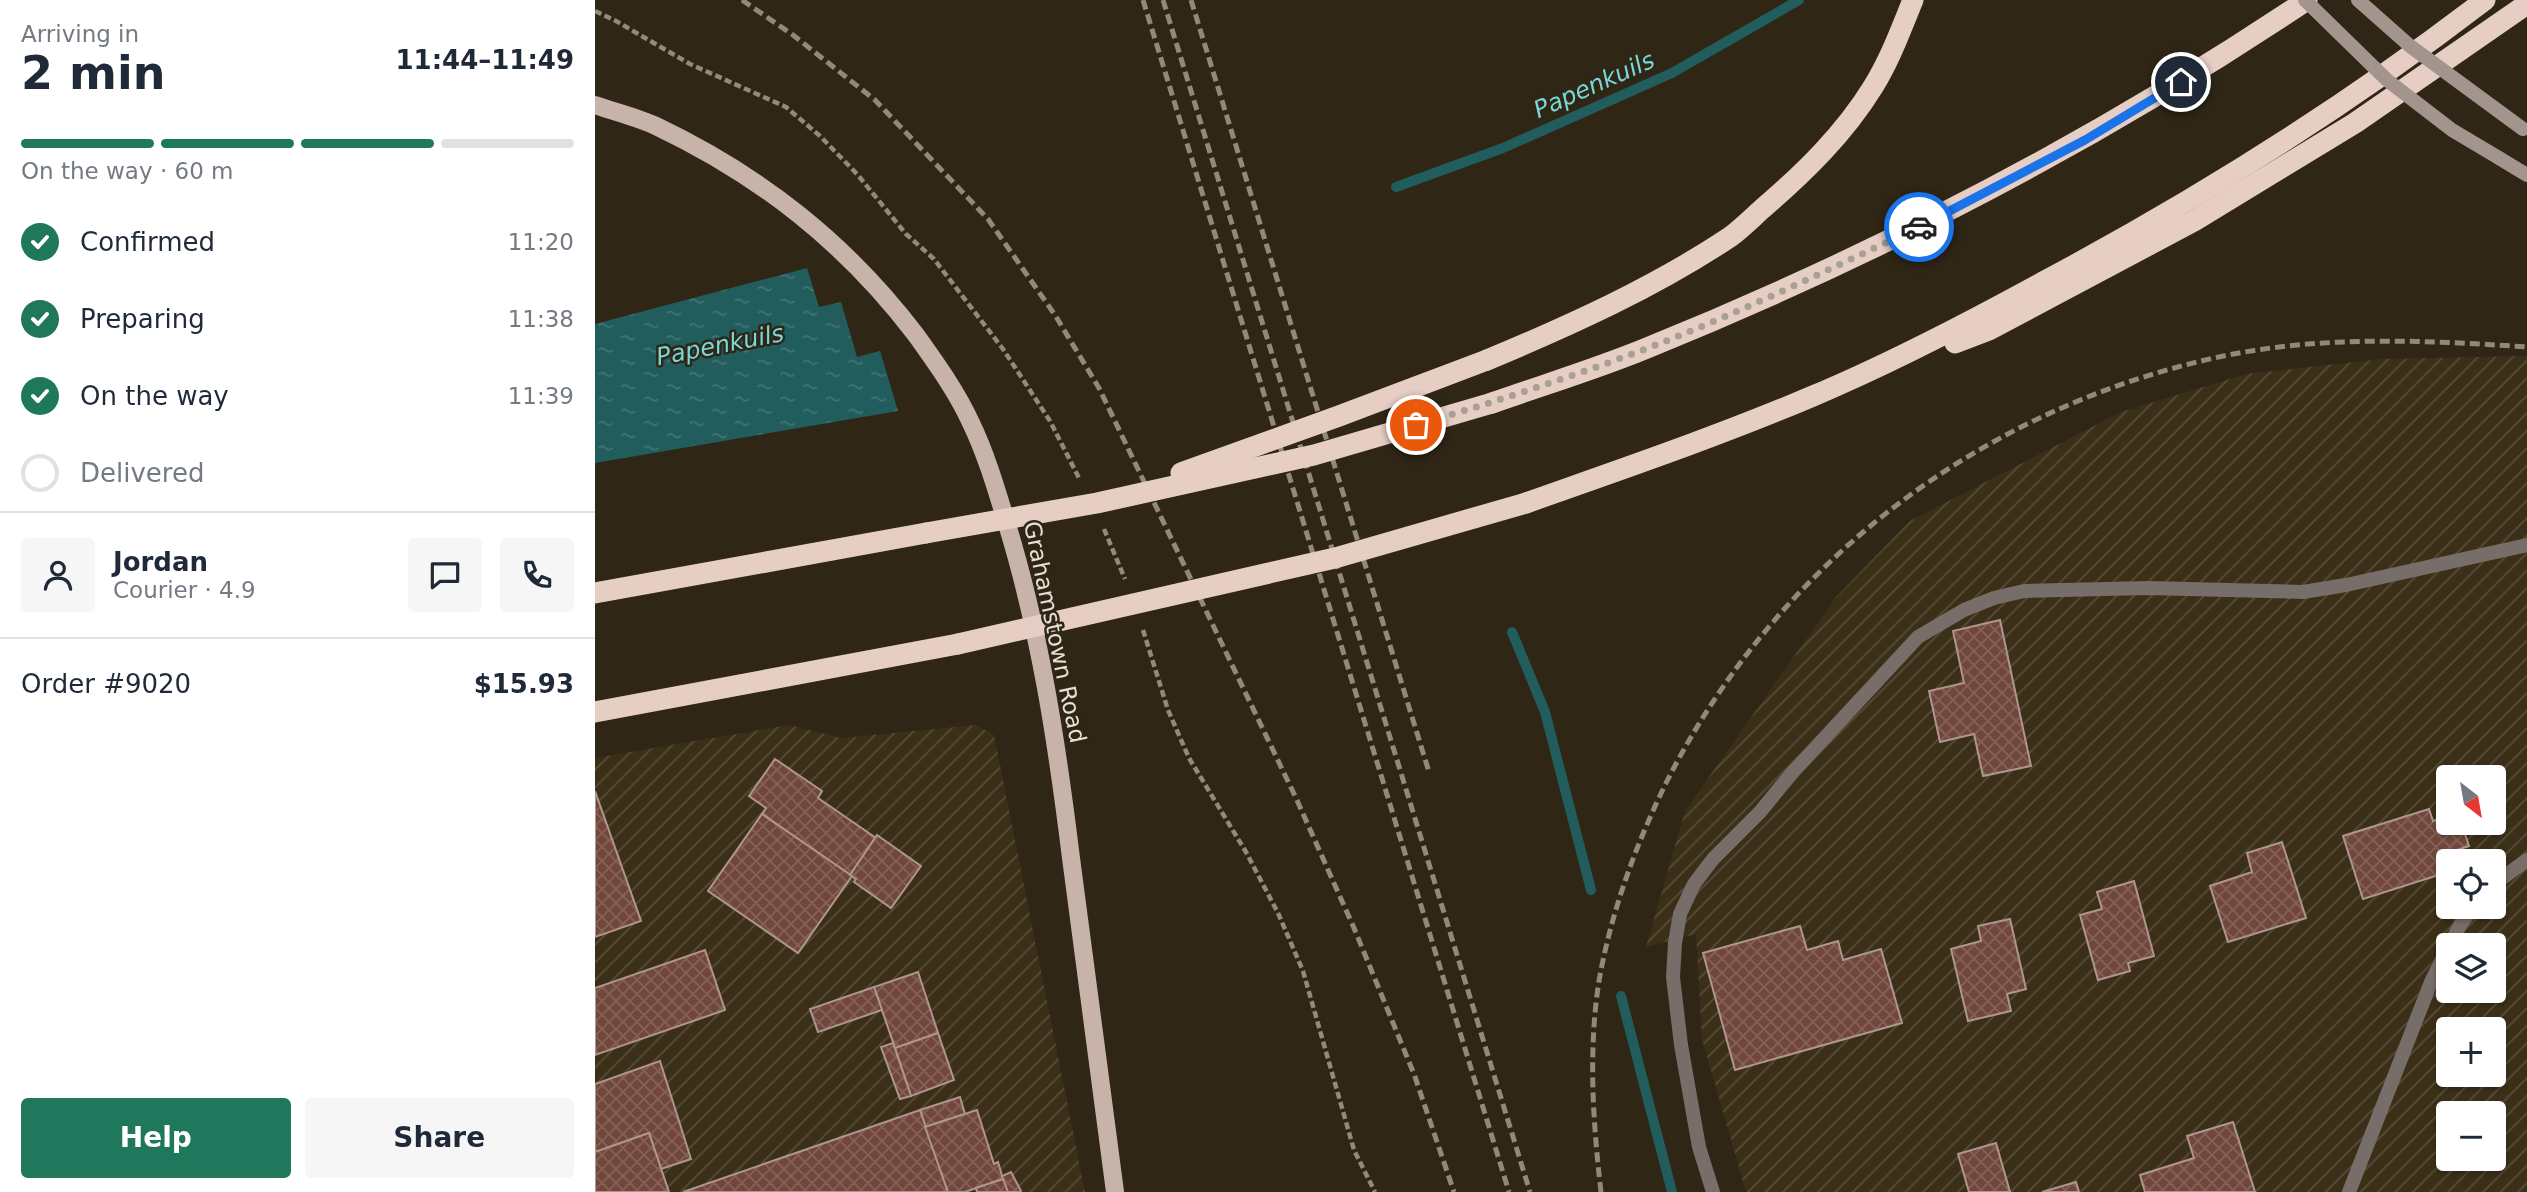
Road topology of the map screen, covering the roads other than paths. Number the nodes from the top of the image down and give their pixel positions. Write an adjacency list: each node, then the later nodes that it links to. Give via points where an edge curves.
1 (1913, 0): 10 (highway, bridge, via 1873,87 1833,141 1731,236 1570,325)
2 (2306, 0): 8 (main road, bridge, via 2387,80 2452,130); 10 (highway, bridge, via 2085,140 1924,225 1767,298 1644,349 1492,403)
3 (2358, 0): 7 (main road, bridge, via 2430,61)
4 (2485, 0): 9 (highway, via 2426,46 2137,232 1967,324)
5 (2527, 4): 9 (highway, via 2355,123 2194,221 1989,330)
6 (595, 105): 17 (main road, Grahamstown Road, via 653,125 716,157 772,192 844,252 925,347 972,424 1020,569 1047,686)
7 (2525, 130)
8 (2527, 175)
9 (1814, 396): 13 (highway, bridge, via 1526,503 1335,558 958,644)
10 (1099, 512): 12 (highway, bridge, via 926,533)
11 (2527, 545): 18 (lane, via 2302,592 2024,591 1964,610 1918,637 1713,859 1679,914 1674,966 1677,1004 1699,1147)
12 (595, 593)
13 (595, 712)
14 (2527, 860): 15 (lane)
15 (2506, 875)
16 (2436, 974): 19 (lane)
17 (1115, 1192)
18 (1713, 1192)
19 (2349, 1192)

